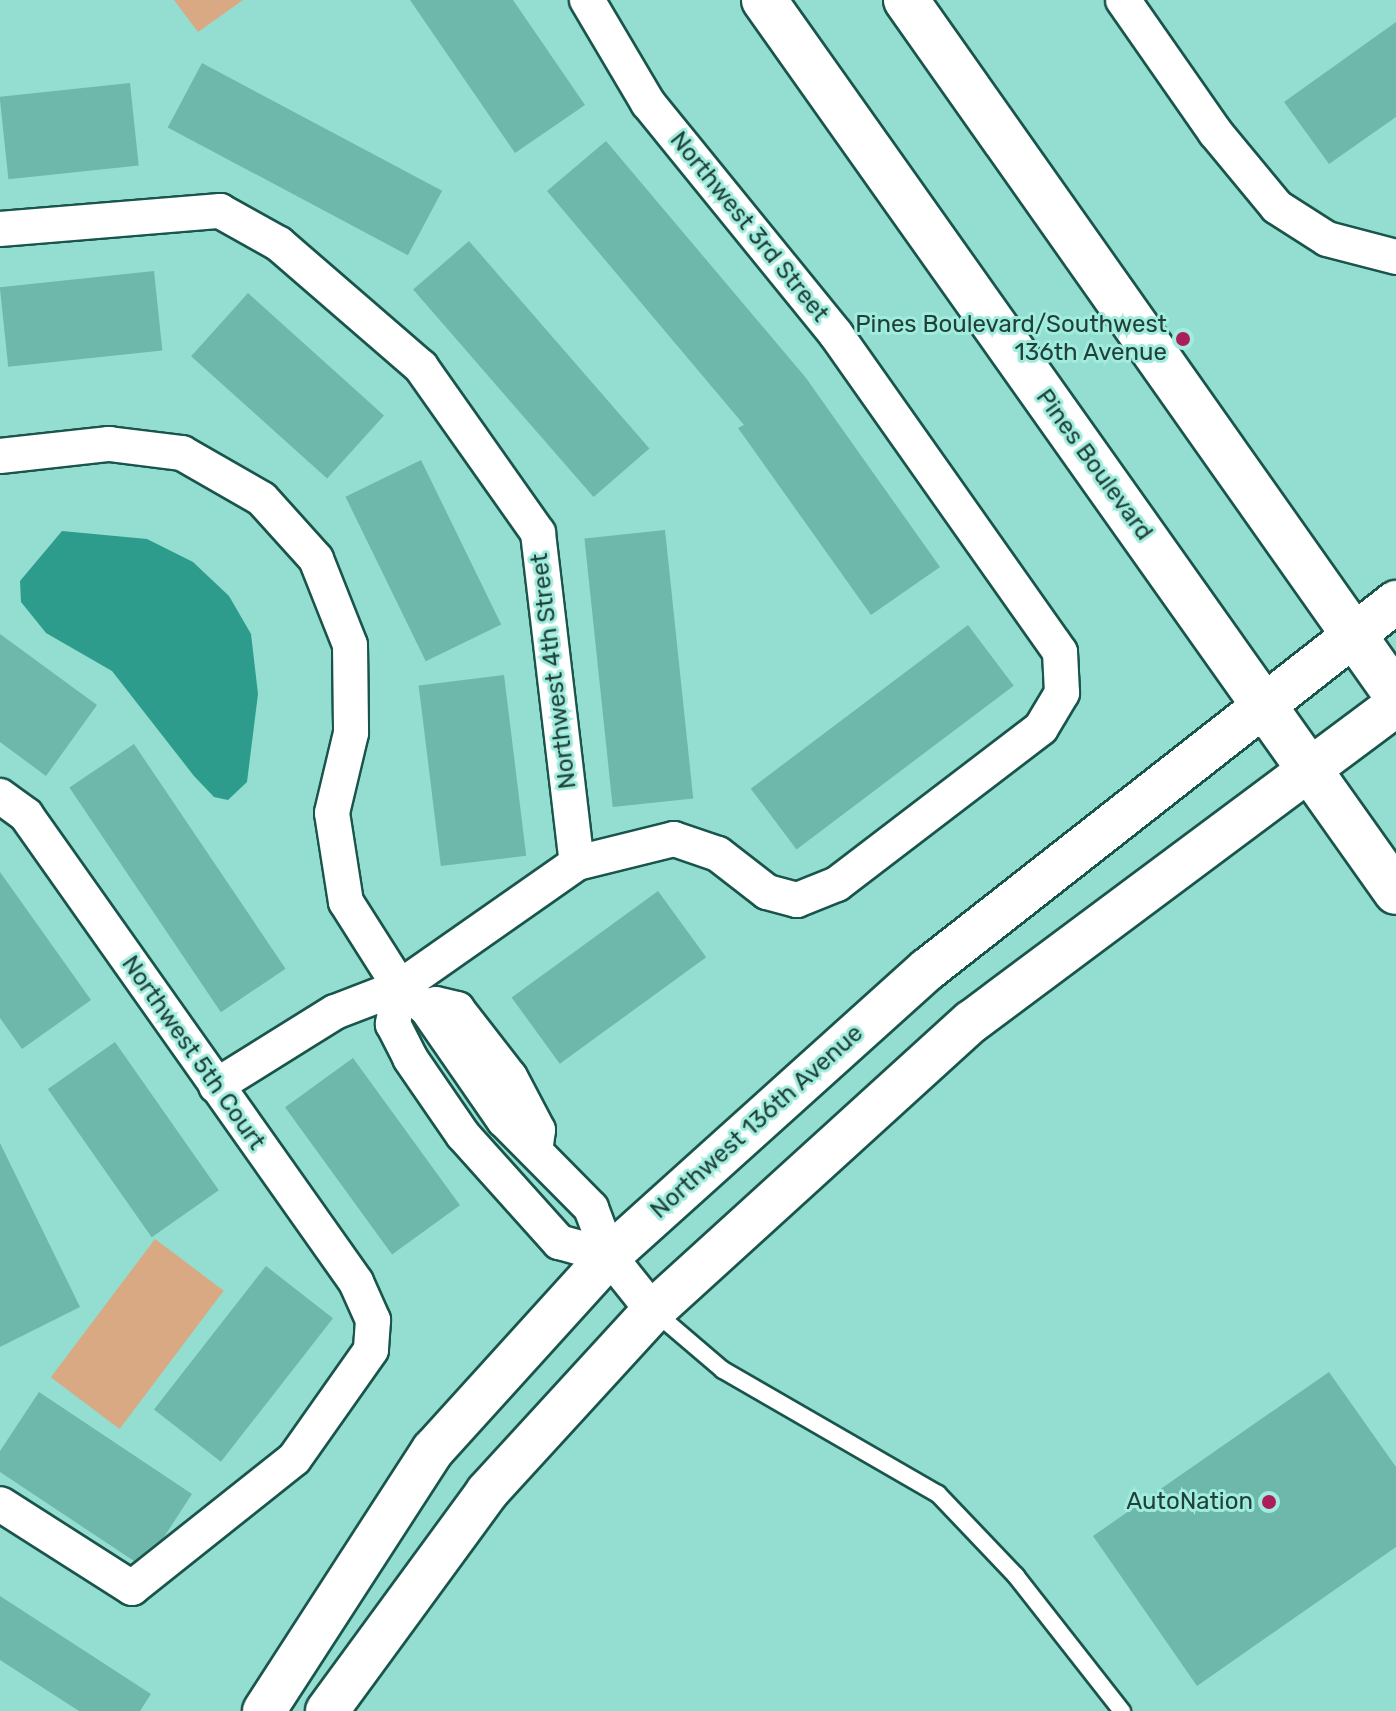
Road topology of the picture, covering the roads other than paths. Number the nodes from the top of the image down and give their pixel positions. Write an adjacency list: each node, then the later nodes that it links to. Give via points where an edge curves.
1 (587, 0): 15 (street, Northwest 3rd Street, via 648,103 835,333 1060,652 1062,693 1041,728 837,884 797,900 767,892 718,854 674,839)
2 (764, 0): 11 (highway, Pines Boulevard)
3 (906, 0): 9 (highway)
4 (1123, 0): 6 (street, via 1215,132 1277,207 1327,239)
5 (0, 229): 15 (street, Northwest 4th Street, via 220,211 279,244 421,367 538,533)
6 (1396, 257)
7 (0, 456): 17 (street, via 109,444 182,453 262,499 316,559 350,645 351,733 332,813 346,902)
8 (1396, 602): 9 (street, Northwest 136th Avenue)
9 (1354, 634): 10 (highway); 11 (street, Northwest 136th Avenue)
10 (1396, 695)
11 (1265, 704): 13 (highway, Pines Boulevard); 23 (street, Northwest 136th Avenue, via 928,969)
12 (1396, 705): 13 (street)
13 (1311, 770): 16 (highway, Pines Boulevard); 24 (street, via 971,1022)
14 (0, 796): 20 (street, Northwest 5th Court, via 26,815)
15 (577, 863): 17 (street)
16 (1396, 892)
17 (400, 987): 18 (street); 20 (street, via 335,1012); 21 (street, via 393,1024)
18 (427, 1009): 19 (street); 22 (street, via 436,1004 457,1009 510,1077 538,1130)
19 (465, 1065): 21 (street); 22 (street)
20 (216, 1086): 25 (street, Northwest 5th Court, via 356,1282 373,1320 371,1350 294,1459 132,1588)
21 (432, 1090): 23 (street, via 489,1168 559,1242)
22 (535, 1151): 23 (street, via 591,1208)
23 (609, 1256): 24 (street); 26 (street, Northwest 136th Avenue, via 433,1450)
24 (653, 1311): 27 (street, via 487,1492); 28 (lane, via 723,1370 938,1494 1016,1576)
25 (0, 1504)
26 (264, 1711)
27 (327, 1711)
28 (1122, 1711)

